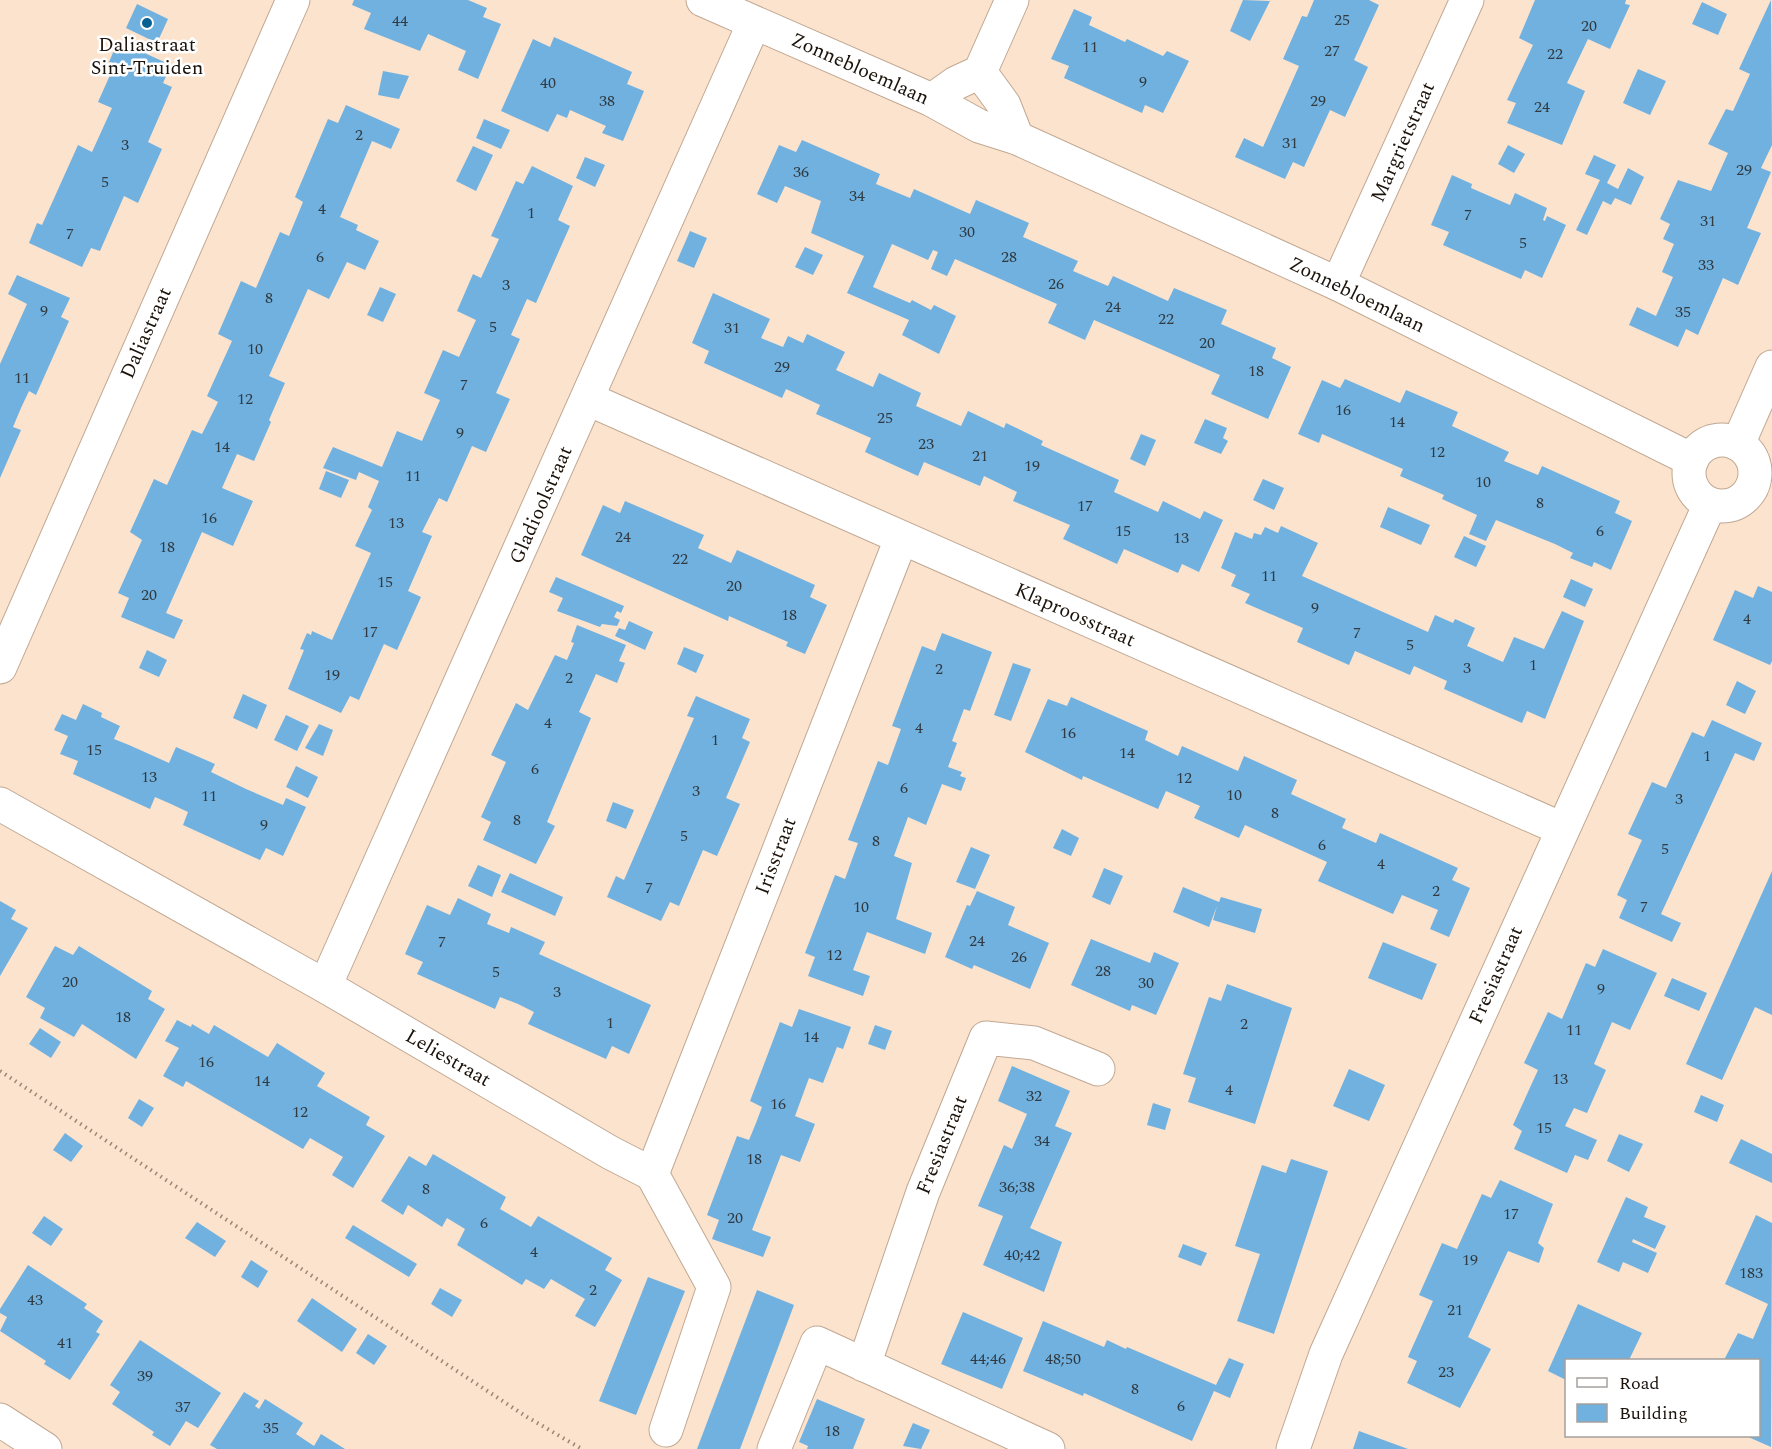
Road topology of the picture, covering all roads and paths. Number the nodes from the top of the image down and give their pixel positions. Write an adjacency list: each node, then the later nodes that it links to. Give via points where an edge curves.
1 (293, 0): 17 (street, Daliastraat)
2 (703, 0): 5 (street, Zonnebloemlaan)
3 (1012, 0): 6 (street)
4 (1467, 0): 9 (street, Margrietstraat)
5 (754, 23): 7 (street, Zonnebloemlaan); 11 (street, Gladioolstraat)
6 (980, 72): 7 (street); 8 (street, via 1004,105)
7 (932, 100): 8 (street, Zonnebloemlaan, via 979,126)
8 (1017, 138): 9 (street, Zonnebloemlaan)
9 (1338, 284): 13 (street, Zonnebloemlaan)
10 (1772, 367): 12 (street)
11 (588, 399): 16 (street, Klaproosstraat); 20 (street, Gladioolstraat)
12 (1738, 444): 13 (street, via 1726,440 1706,444); 14 (street, via 1752,458)
13 (1692, 460): 15 (street, via 1689,472 1693,490)
14 (1762, 496): 15 (street, via 1725,507)
15 (1710, 504): 19 (street, Fresiastraat)
16 (901, 539): 19 (street, Klaproosstraat); 23 (street, Irisstraat)
17 (0, 667)
18 (0, 804): 20 (street, Leliestraat)
19 (1562, 829): 31 (street, Fresiastraat, via 1326,1354)
20 (326, 986): 23 (street, Leliestraat)
21 (1098, 1069): 24 (street, Fresiastraat, via 1034,1043 986,1038 923,1192)
22 (0, 1071): 28 (path, via 527,1417)
23 (652, 1174): 26 (street, via 714,1287)
24 (864, 1365): 29 (street, via 817,1343); 30 (street)
25 (0, 1420): 27 (street)
26 (666, 1430)
27 (45, 1449)
28 (582, 1449)
29 (774, 1449)
30 (1048, 1449)
31 (1293, 1449)

